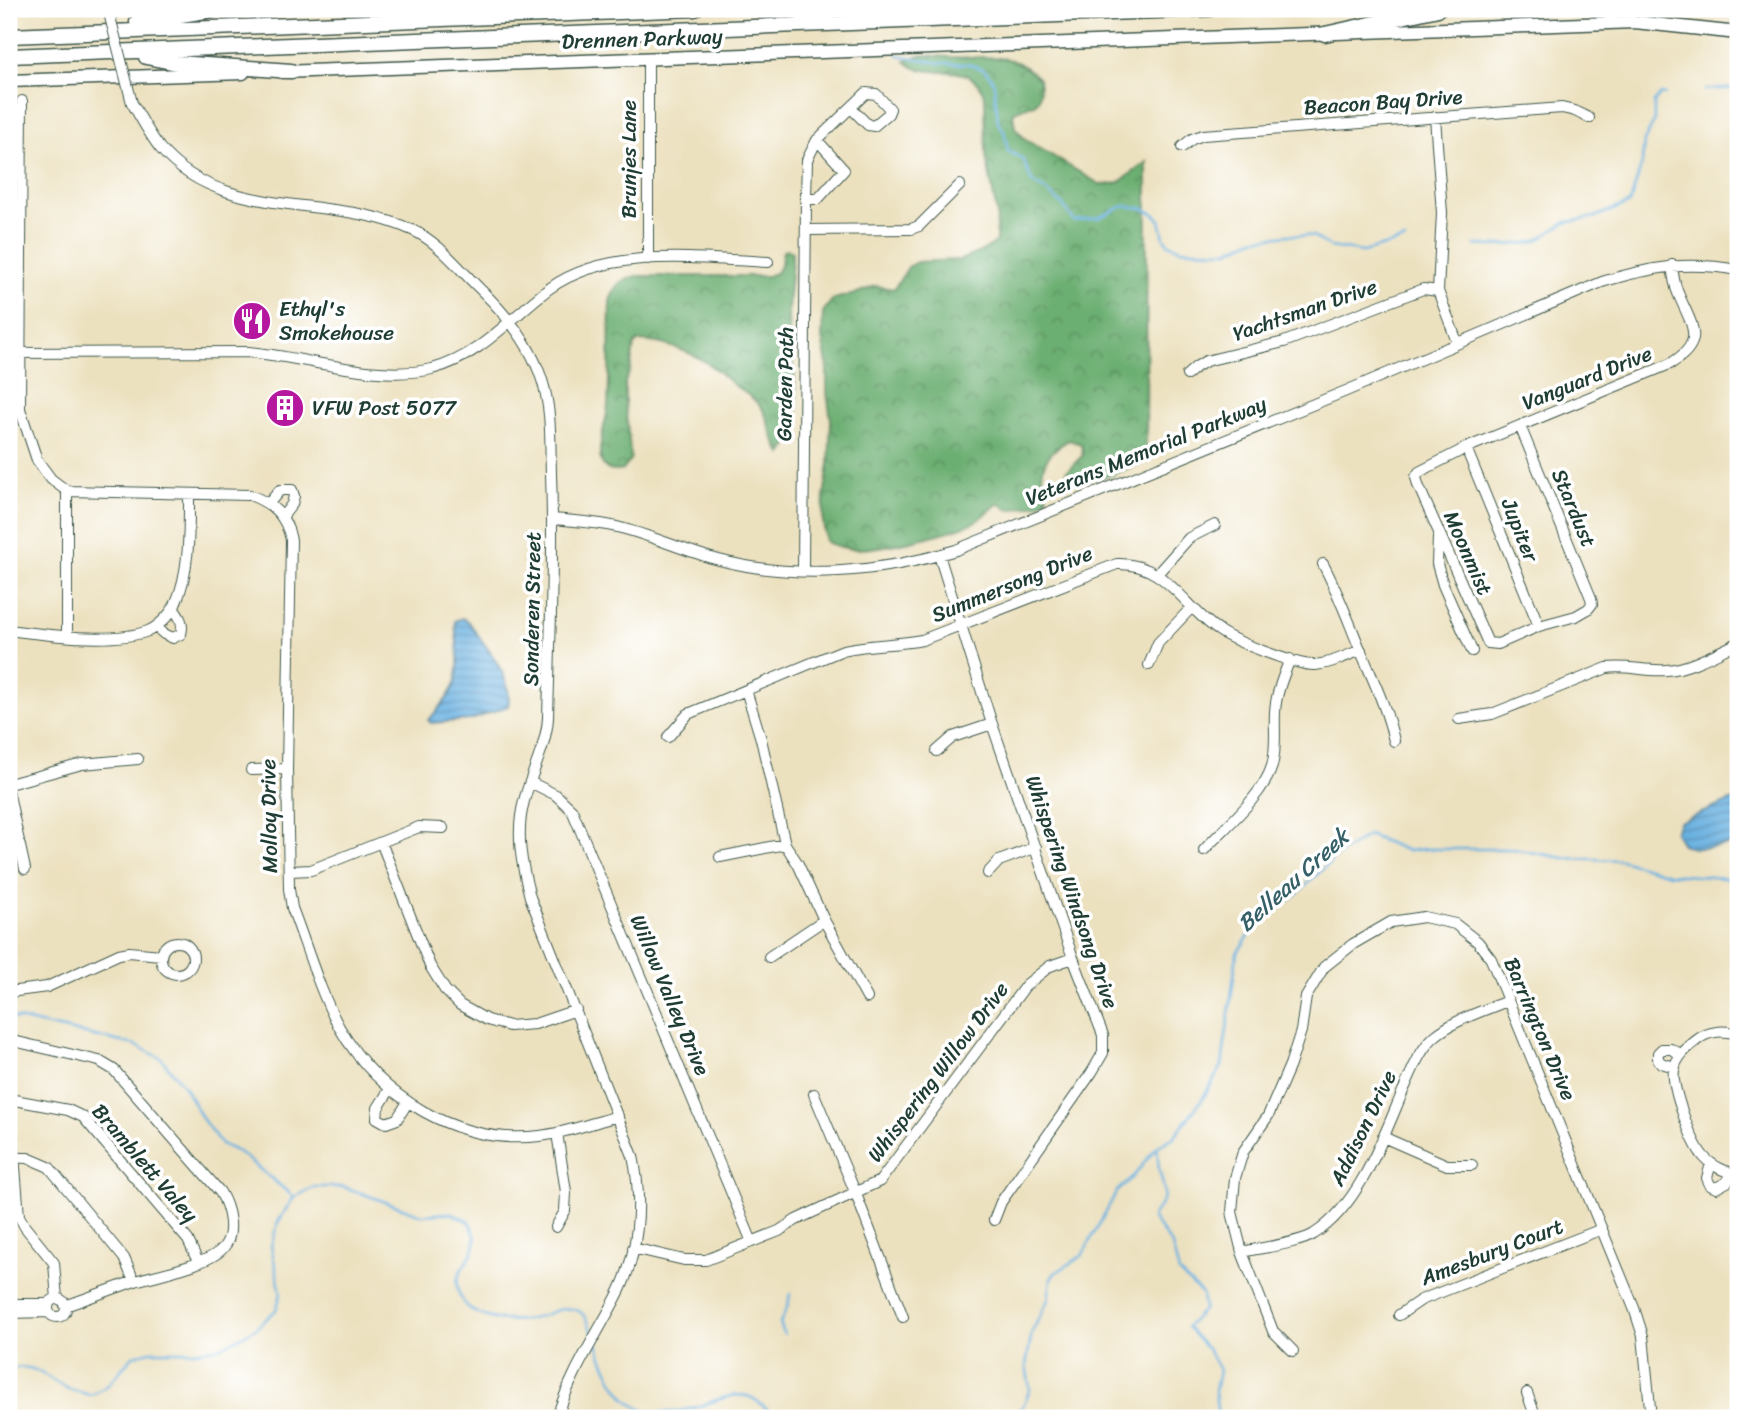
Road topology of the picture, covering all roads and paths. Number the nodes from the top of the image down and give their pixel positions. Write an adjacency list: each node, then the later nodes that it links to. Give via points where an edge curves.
1 (108, 9): 29 (street, Sonderen Street, bridge, via 132,103 161,149 200,180 258,199 354,213 416,231)
2 (218, 9): 6 (highway)
3 (695, 9): 6 (highway)
4 (1210, 9): 10 (highway)
5 (1438, 9): 8 (highway)
6 (99, 31): 9 (highway)
7 (1738, 33): 8 (main road, Drennen Parkway, via 1634,22)
8 (1325, 34): 12 (main road, Drennen Parkway)
9 (9, 36)
10 (125, 52): 11 (highway); 13 (highway, via 177,63)
11 (9, 56)
12 (648, 58): 13 (main road, Drennen Parkway); 24 (street, Brunjes Lane)
13 (291, 71): 14 (main road, Drennen Parkway)
14 (9, 81)
15 (22, 101): 31 (street)
16 (852, 109): 19 (street)
17 (1435, 117): 18 (street, Beacon Bay Drive, via 1562,108); 20 (street, Beacon Bay Drive, via 1203,135); 28 (street, via 1442,188)
18 (1589, 118)
19 (817, 141): 22 (street, Garden Path, via 807,160); 22 (street, via 844,170 818,199)
20 (1182, 147)
21 (960, 185): 23 (street, via 911,229)
22 (806, 199): 23 (street, Garden Path)
23 (806, 230): 45 (street, Garden Path)
24 (649, 259): 25 (street); 29 (street, via 578,272)
25 (768, 262)
26 (1672, 265): 27 (street, Veterans Memorial Parkway); 30 (street, Veterans Memorial Parkway, via 1602,282); 33 (street, Vanguard Drive, via 1676,290 1694,330 1691,349 1671,364)
27 (1738, 270)
28 (1438, 290): 30 (street); 32 (street, Yachtsman Drive, via 1423,289 1284,342 1206,361)
29 (509, 321): 31 (street, via 459,359 435,368 391,373 248,352); 40 (street, Sonderen Street, via 531,352 548,401)
30 (1457, 342): 43 (street, Veterans Memorial Parkway)
31 (14, 353): 36 (street, via 23,424 43,470)
32 (1187, 375)
33 (1520, 426): 34 (street, Vanguard Drive); 50 (street, Stardust, via 1592,604 1576,615)
34 (1466, 448): 35 (street, Vanguard Drive, via 1426,467); 50 (street, Jupiter)
35 (1416, 477): 42 (street, Moonmist)
36 (67, 491): 37 (street, Molloy Drive); 53 (street)
37 (189, 494): 38 (street, Molloy Drive, via 250,495); 48 (street, via 189,540)
38 (269, 503): 39 (street, Molloy Drive); 39 (street, Molloy Drive, via 279,491 292,490 292,504)
39 (283, 516): 66 (street, Molloy Drive, via 291,540)
40 (553, 519): 45 (street, Veterans Memorial Parkway, via 615,527 743,565); 68 (street, Sonderen Street, via 547,732)
41 (1215, 525): 46 (street, via 1189,538)
42 (1438, 534): 50 (street, Moonmist, via 1488,643 1504,642); 56 (street, via 1437,564 1443,585)
43 (939, 555): 45 (street, Veterans Memorial Parkway, via 874,568); 49 (street, Whispering Windsong Drive)
44 (1323, 564): 55 (street)
45 (803, 570)
46 (1157, 574): 47 (street, Summersong Drive); 49 (street, Summersong Drive, via 1137,565 1117,564)
47 (1192, 607): 57 (street, Summersong Drive, via 1232,638); 58 (street, via 1157,643)
48 (173, 608): 51 (street); 51 (street, via 181,619 181,634 173,638)
49 (963, 626): 59 (street, Summersong Drive, via 912,642 843,650); 61 (street, Whispering Windsong Drive)
50 (1539, 626)
51 (156, 627): 53 (street, via 137,634)
52 (9, 630): 53 (street)
53 (67, 635)
54 (1738, 643): 60 (street, via 1668,670 1607,668 1492,714)
55 (1361, 650): 57 (street, Summersong Drive, via 1317,665); 63 (street)
56 (1472, 651)
57 (1290, 659): 75 (street, via 1278,692 1272,767 1259,790)
58 (1149, 665)
59 (746, 690): 62 (street, Summersong Drive, via 688,714); 73 (street)
60 (1459, 719)
61 (992, 723): 64 (street, via 953,737); 74 (street, Whispering Windsong Drive)
62 (668, 737)
63 (1394, 741)
64 (937, 751)
65 (138, 759): 69 (street, via 82,764)
66 (288, 769): 67 (street); 78 (street, Molloy Drive)
67 (251, 770)
68 (530, 782): 87 (street, Sonderen Street, via 523,804 520,862); 108 (street, Willow Valley Drive, via 556,795 572,810)
69 (9, 784)
70 (9, 795): 77 (street)
71 (443, 828): 72 (street, via 419,827)
72 (381, 842): 78 (street, via 311,870); 87 (street, via 430,966 460,1005 509,1026 535,1024)
73 (785, 844): 76 (street); 80 (street)
74 (1036, 847): 79 (street, via 999,861); 83 (street, Whispering Windsong Drive)
75 (1204, 850)
76 (720, 857)
77 (25, 869)
78 (290, 871): 92 (street, Molloy Drive, via 292,908 338,1025 353,1050)
79 (988, 873)
80 (824, 920): 82 (street); 85 (street)
81 (161, 955): 84 (street, via 119,954 47,987)
82 (769, 957)
83 (1073, 958): 104 (street, Whispering Willow Drive, via 1050,966 1026,985 880,1181); 105 (street, Whispering Windsong Drive, via 1103,1035 1103,1054 1001,1202)
84 (9, 992)
85 (867, 998)
86 (1507, 1001): 99 (street, Addison Drive, via 1462,1019 1434,1037 1419,1055); 107 (street, Barrington Drive); 110 (street, Barrington Drive, via 1491,959 1478,942 1455,924 1424,917 1391,922 1324,967 1306,997 1301,1031 1279,1091 1243,1152 1235,1178 1232,1212)
87 (576, 1010): 97 (street, Sonderen Street)
88 (1738, 1035): 90 (street, via 1721,1031 1704,1035)
89 (9, 1040): 111 (street, via 106,1064 211,1182 226,1201 228,1242)
90 (1681, 1054): 91 (street); 91 (street, via 1662,1048 1658,1053 1661,1063)
91 (1675, 1067): 101 (street, via 1678,1100 1697,1145)
92 (390, 1089): 96 (street, Molloy Drive); 96 (street, via 377,1108 381,1121 397,1119)
93 (9, 1093): 95 (street)
94 (814, 1094): 104 (street)
95 (9, 1099): 100 (street); 111 (street, Bramblett Valey, via 83,1117 188,1240)
96 (408, 1102): 98 (street, Molloy Drive, via 459,1128 487,1134)
97 (618, 1116): 98 (street, Molloy Drive); 109 (street, Sonderen Street, via 636,1170 639,1217)
98 (557, 1133): 106 (street, via 566,1192 565,1211)
99 (1383, 1138): 102 (street, via 1447,1165); 110 (street, Addison Drive, via 1349,1202 1331,1222 1311,1236)
100 (12, 1157): 112 (street, via 40,1162 57,1176 127,1262); 114 (street, via 19,1216 54,1263)
101 (1711, 1163): 103 (street); 103 (street, via 1707,1178 1716,1188)
102 (1472, 1165)
103 (1735, 1174)
104 (856, 1194): 108 (street, Whispering Willow Drive); 117 (street)
105 (994, 1220)
106 (556, 1227)
107 (1602, 1229): 116 (street, Amesbury Court, via 1421,1300); 122 (street, Barrington Drive, via 1643,1336)
108 (752, 1242): 109 (street, Whispering Willow Drive, via 695,1261)
109 (634, 1248): 120 (street, Sonderen Street, via 620,1290 569,1382)
110 (1242, 1252): 118 (street, Barrington Drive, via 1273,1331)
111 (198, 1262): 112 (street)
112 (134, 1281): 114 (street)
113 (9, 1304): 114 (street)
114 (55, 1305): 115 (street)
115 (9, 1313)
116 (1399, 1315)
117 (903, 1317)
118 (1293, 1351)
119 (1527, 1394): 121 (street)
120 (557, 1418)
121 (1536, 1418)
122 (1651, 1418)

